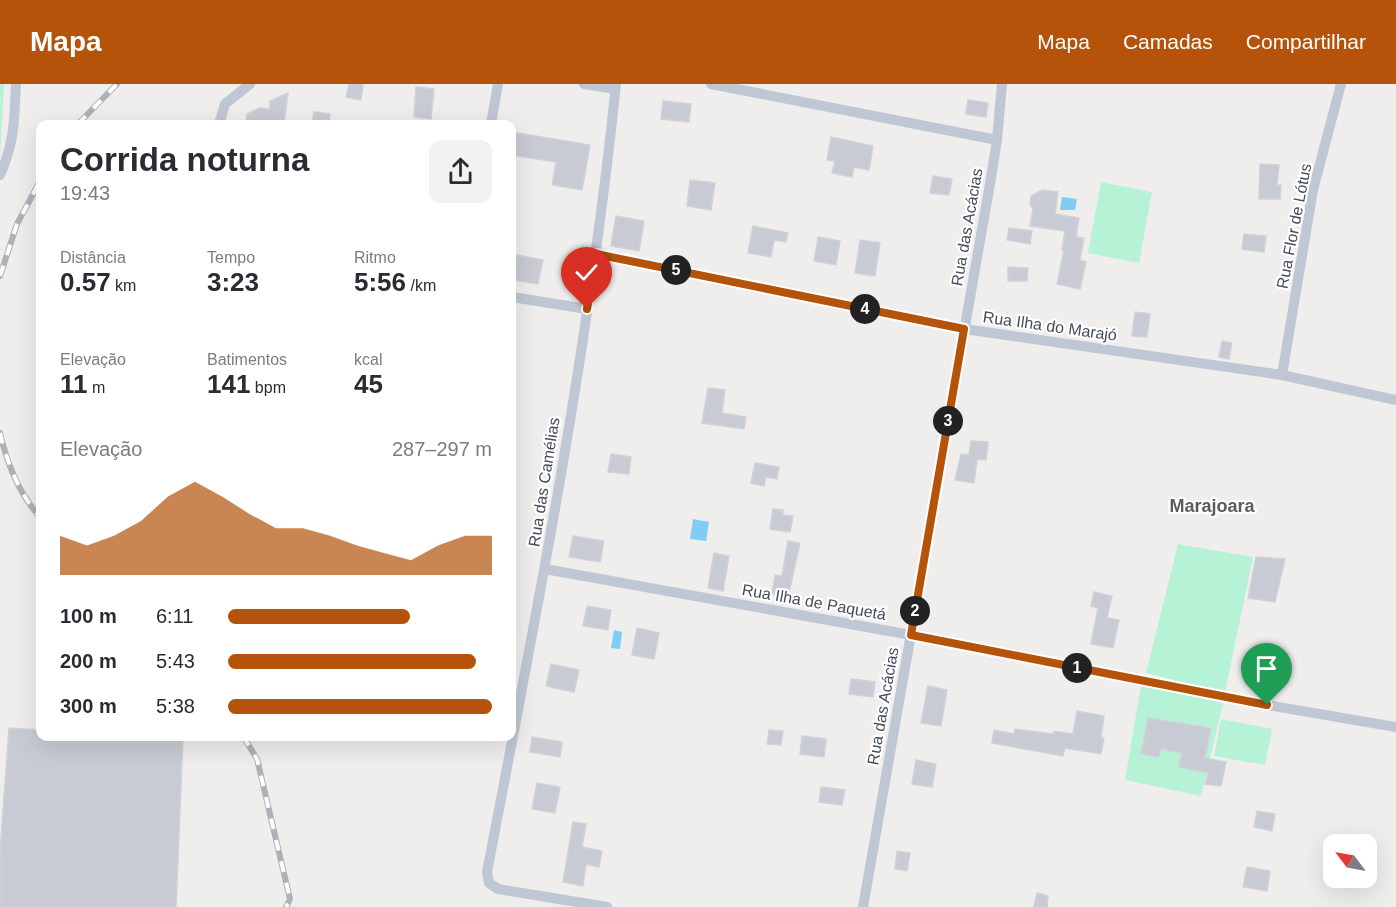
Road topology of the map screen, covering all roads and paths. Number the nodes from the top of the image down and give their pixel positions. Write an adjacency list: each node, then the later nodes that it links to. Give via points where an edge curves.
1 (16, 84): 12 (street, via 10,153)
2 (250, 84): 9 (street, via 225,104)
3 (498, 84): 10 (street)
4 (584, 84): 8 (street)
5 (711, 84): 11 (street)
6 (1002, 84): 11 (street, Rua das Acácias)
7 (1341, 84): 17 (street, Rua Flor de Lótus, via 1313,190)
8 (616, 87): 13 (street, Rua das Camélias)
9 (220, 120)
10 (492, 120)
11 (997, 140): 16 (street, Rua das Acácias)
12 (0, 175)
13 (596, 254): 15 (street, Rua das Camélias); 16 (street, Rua Ilha do Marajó)
14 (516, 298): 15 (street)
15 (587, 309): 19 (street, Rua das Camélias)
16 (964, 329): 17 (street, Rua Ilha do Marajó); 20 (street, Rua das Acácias)
17 (1282, 375): 18 (street, Rua Ilha do Marajó)
18 (1396, 400)
19 (545, 569): 20 (street, Rua Ilha de Paquetá); 21 (street, Rua das Camélias)
20 (911, 635): 22 (street, Rua Ilha de Paquetá); 25 (street, Rua das Acácias)
21 (516, 720)
22 (1396, 727)
23 (512, 741): 24 (street, Rua das Camélias, via 487,872 489,883 498,889)
24 (608, 907)
25 (863, 907)

